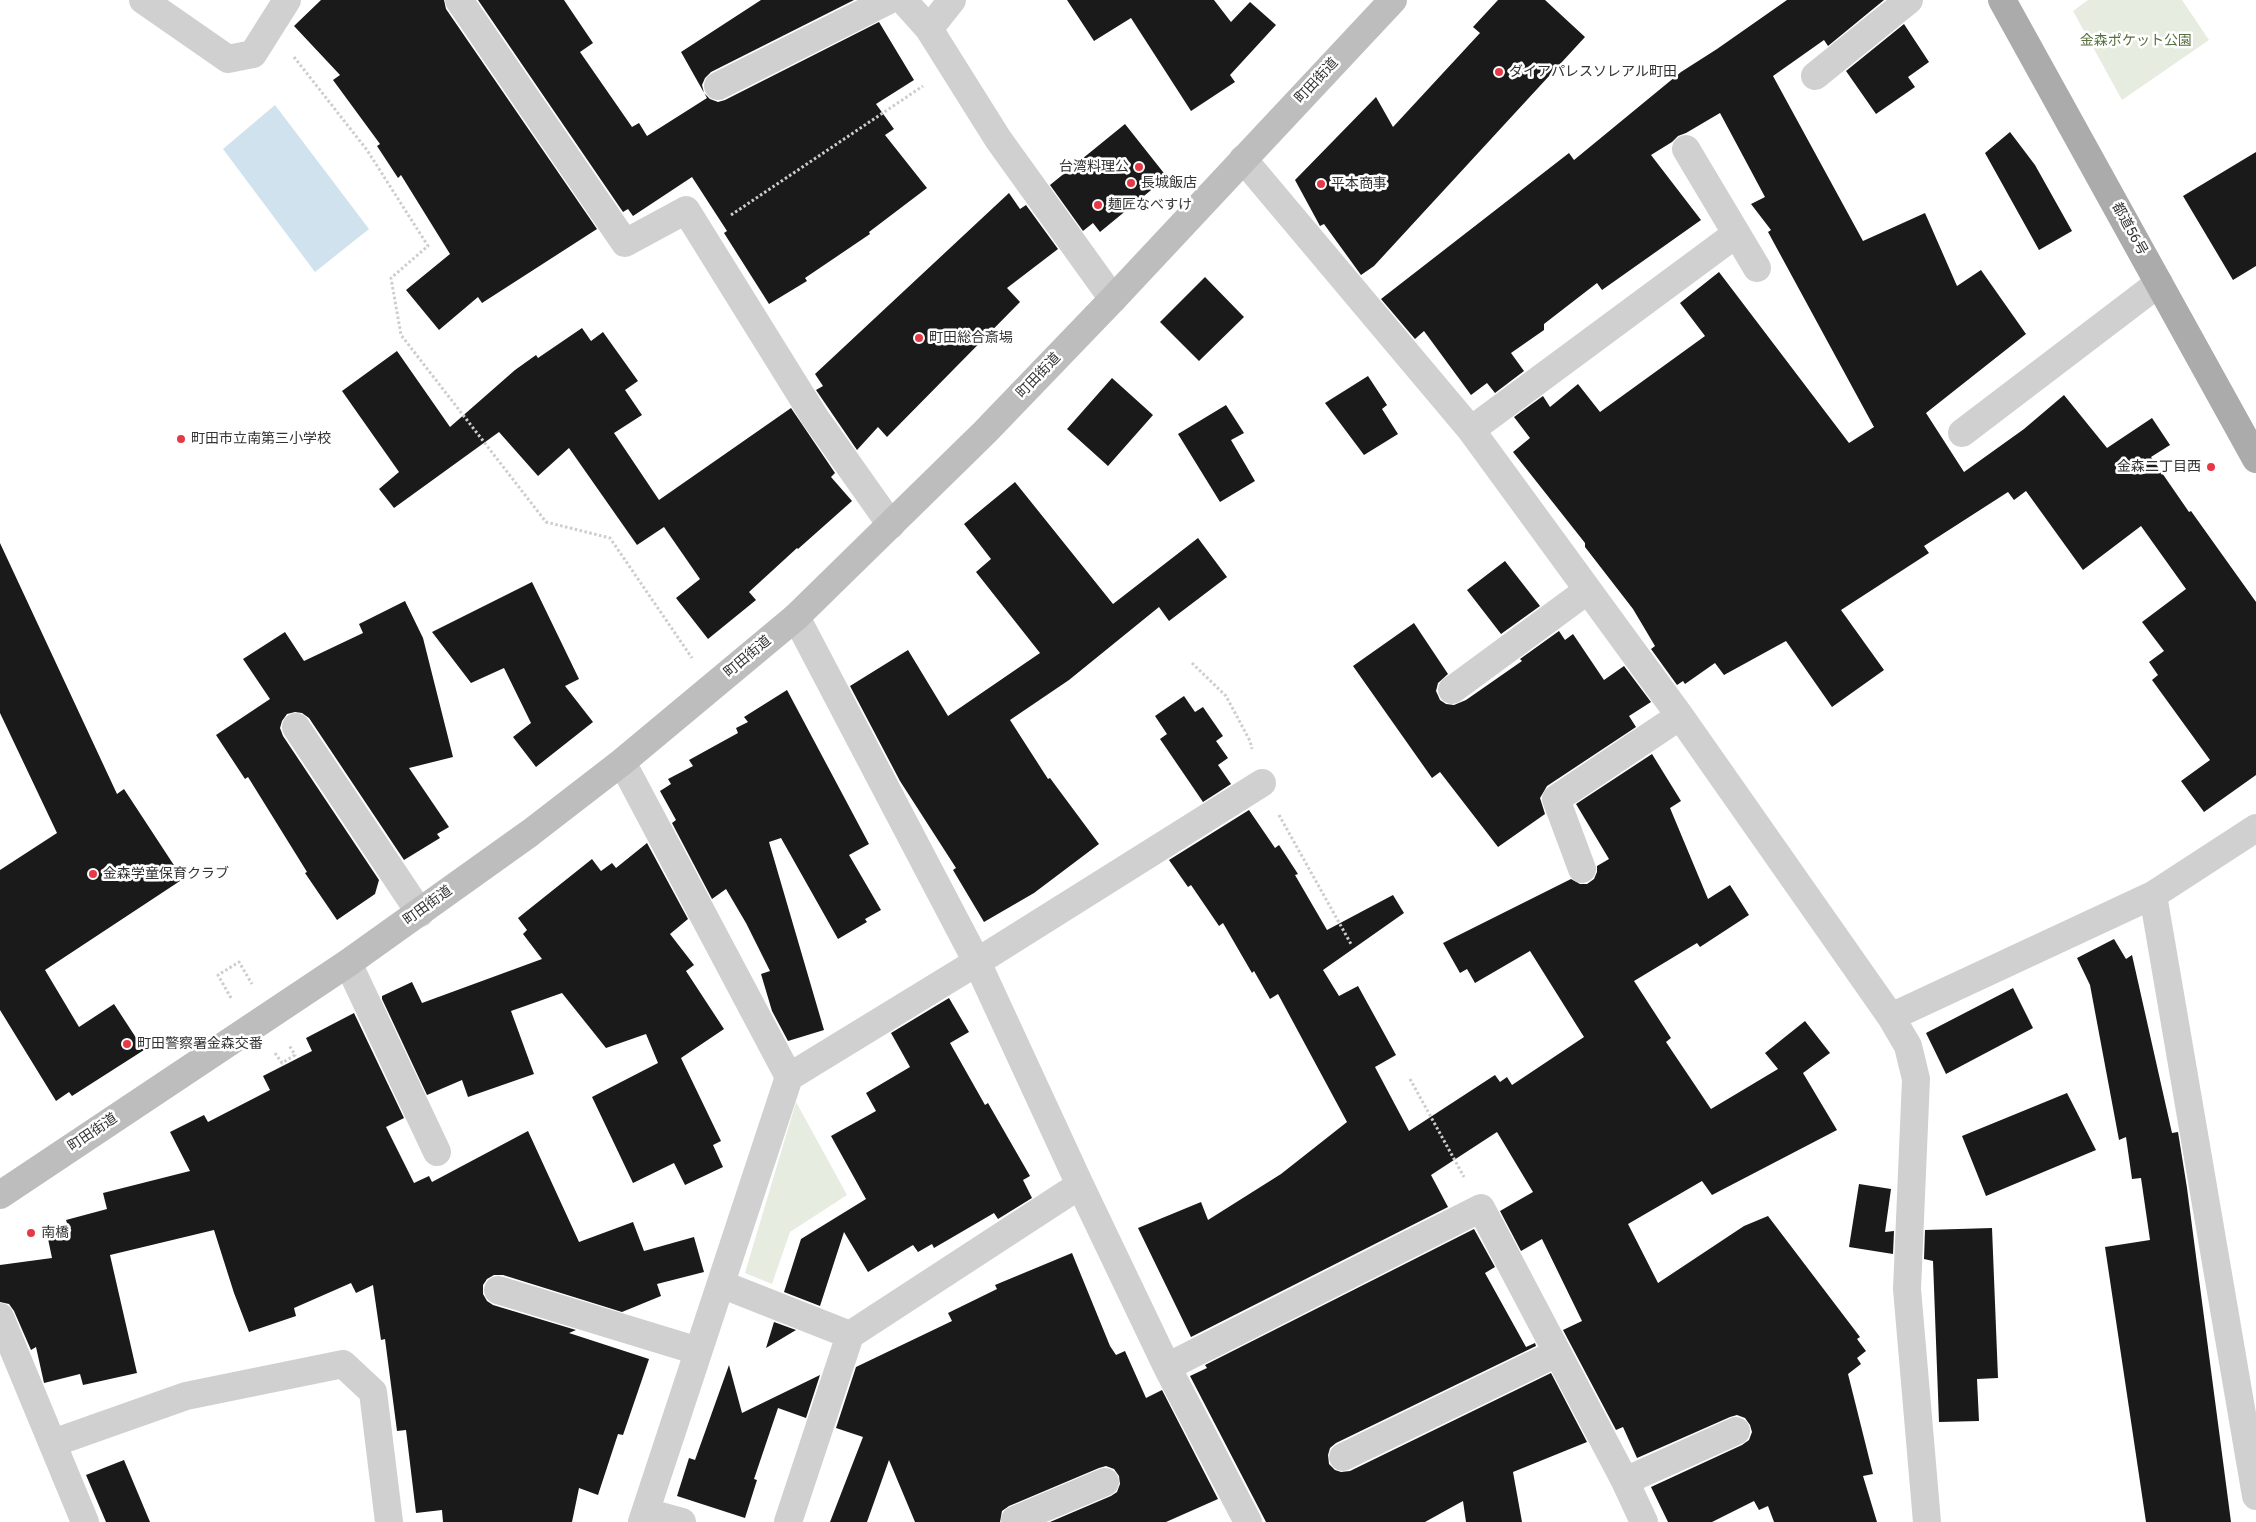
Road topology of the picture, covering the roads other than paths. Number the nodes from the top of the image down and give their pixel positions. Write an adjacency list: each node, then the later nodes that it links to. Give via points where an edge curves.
1 (143, 0): 2 (street, via 228,59 253,54)
2 (287, 0)
3 (459, 0): 22 (street, via 625,243 686,210 814,416)
4 (889, 0): 12 (street)
5 (903, 0): 10 (street)
6 (952, 0): 10 (street)
7 (1394, 0): 14 (main road, 町田街道)
8 (1909, 0): 11 (street)
9 (2002, 0): 17 (main road, 都道56号)
10 (929, 29): 18 (street, via 998,140)
11 (1815, 76)
12 (718, 86)
13 (1686, 149): 15 (street)
14 (1243, 159): 18 (main road, 町田街道); 19 (street)
15 (1736, 234): 16 (street); 19 (street)
16 (1757, 268)
17 (2158, 283): 20 (street); 21 (main road, 都道56号)
18 (1113, 299): 22 (main road, 町田街道)
19 (1471, 430): 23 (street)
20 (1962, 433)
21 (2256, 459)
22 (891, 525): 24 (main road, 町田街道)
23 (1588, 590): 25 (street); 26 (street)
24 (796, 617): 28 (main road, 町田街道); 34 (street)
25 (1452, 690)
26 (1680, 716): 31 (street, via 1556,799); 36 (street)
27 (296, 727): 33 (street)
28 (622, 762): 33 (main road, 町田街道); 37 (street)
29 (1262, 783): 34 (street)
30 (2256, 828): 32 (street)
31 (1582, 869)
32 (2153, 895): 36 (street); 53 (street)
33 (420, 913): 35 (main road, 町田街道)
34 (977, 962): 37 (street); 39 (street)
35 (348, 963): 38 (street); 40 (main road, 町田街道)
36 (1891, 1017): 63 (street, via 1908,1046 1916,1079 1907,1288)
37 (789, 1077): 41 (street)
38 (437, 1152)
39 (1080, 1185): 44 (street); 47 (street)
40 (0, 1195)
41 (721, 1284): 44 (street); 45 (street)
42 (498, 1290): 45 (street)
43 (0, 1317): 49 (street)
44 (850, 1335): 60 (street)
45 (698, 1351): 55 (street)
46 (1557, 1353): 47 (street, via 1481,1208); 50 (street); 51 (street)
47 (1167, 1367): 61 (street)
48 (1736, 1431): 51 (street)
49 (52, 1443): 57 (street); 58 (street, via 186,1396 343,1364 372,1392)
50 (1342, 1457)
51 (1625, 1481): 62 (street)
52 (1105, 1482): 54 (street)
53 (2256, 1496)
54 (1060, 1512): 56 (street)
55 (644, 1517): 59 (street)
56 (1015, 1520)
57 (85, 1522)
58 (388, 1522)
59 (682, 1522)
60 (788, 1522)
61 (1248, 1522)
62 (1644, 1522)
63 (1927, 1522)

